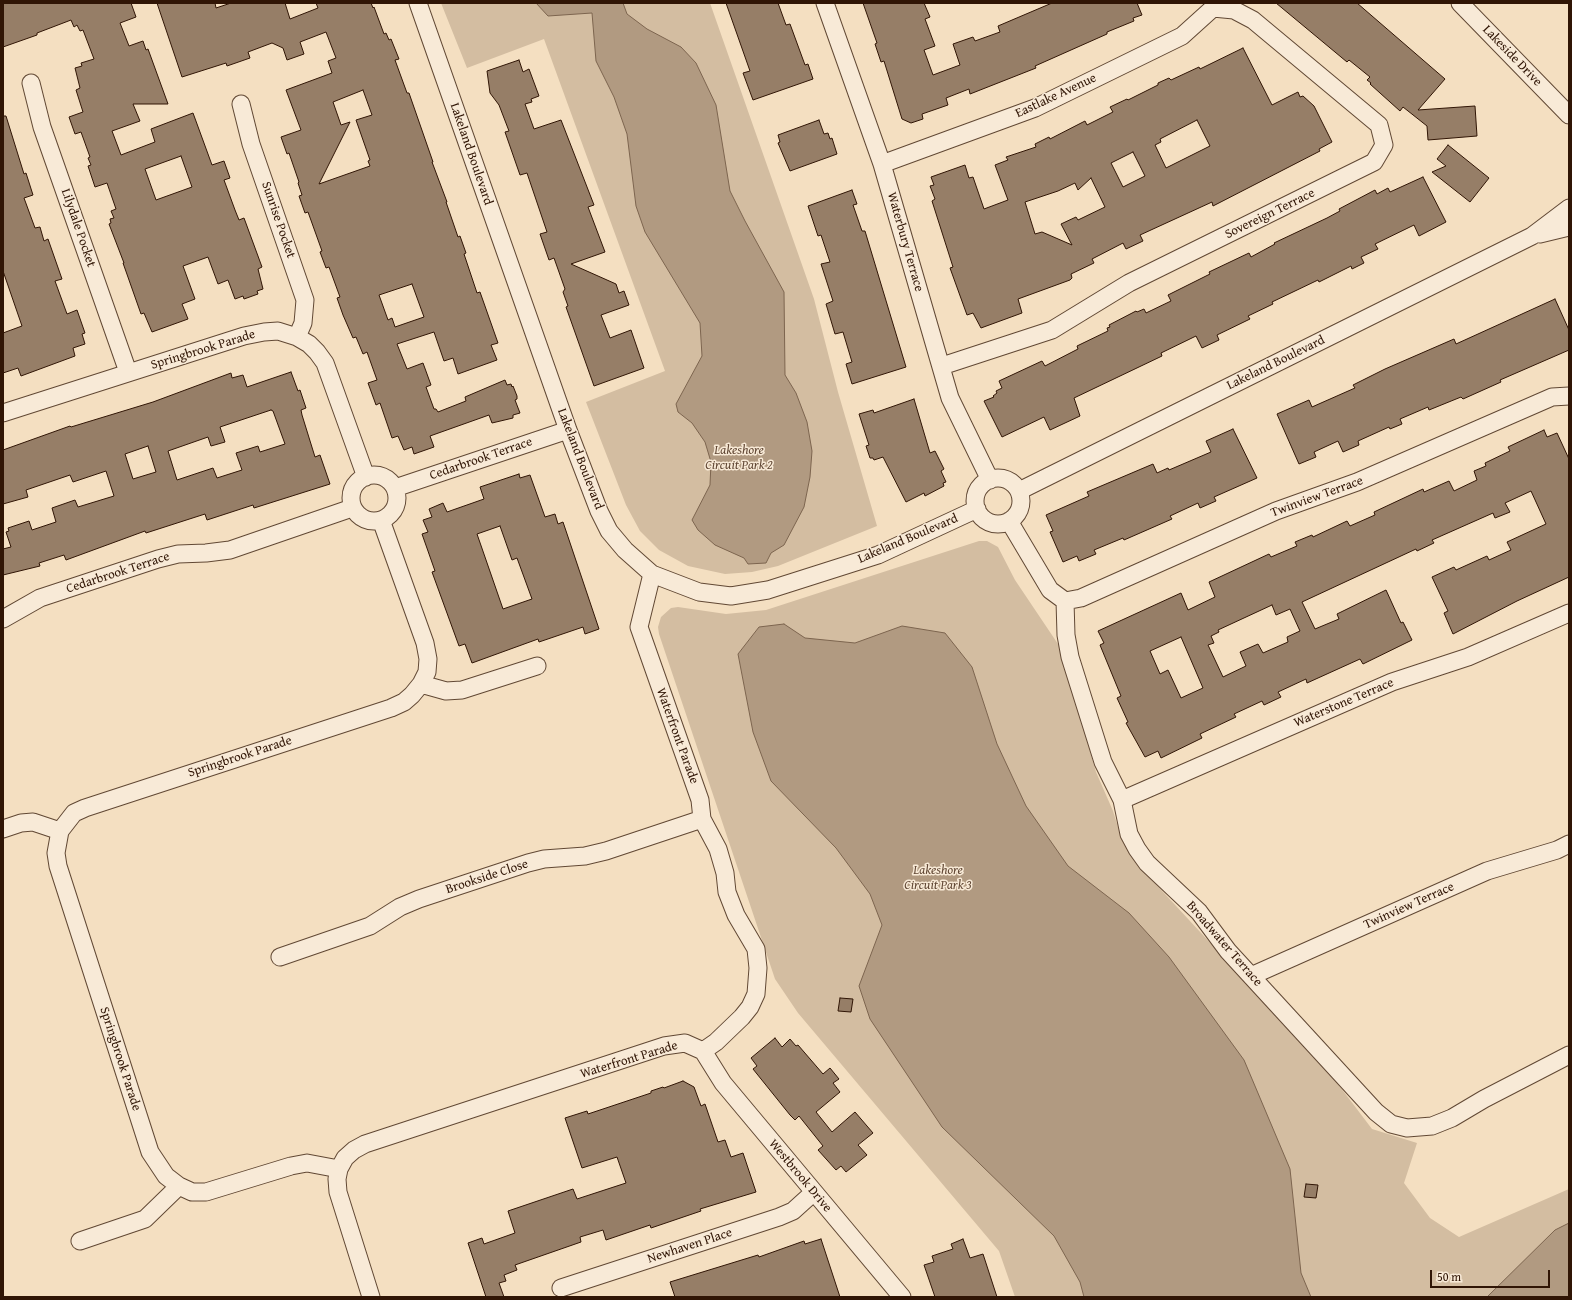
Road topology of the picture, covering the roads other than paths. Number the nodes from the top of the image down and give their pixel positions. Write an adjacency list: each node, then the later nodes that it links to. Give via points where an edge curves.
1 (418, 3): 18 (street, Lakeland Boulevard)
2 (825, 3): 9 (street, Waterbury Terrace)
3 (1460, 3): 7 (street, Lakeside Drive)
4 (1212, 6): 9 (street, Eastlake Avenue, via 1182,36 1035,108); 14 (street, Sovereign Terrace, via 1234,10 1253,20 1380,125 1384,145 1374,162 1129,283 1052,330)
5 (31, 83): 15 (street, Lilydale Pocket, via 42,127)
6 (241, 104): 13 (street, Sunrise Pocket, via 251,144 305,300 303,323)
7 (1566, 112): 8 (street, Lakeside Drive)
8 (1569, 127)
9 (882, 164): 14 (street, Waterbury Terrace)
10 (1569, 208): 12 (street, Lakeland Boulevard)
11 (1569, 227): 12 (street, Lakeland Boulevard)
12 (1532, 236): 22 (street, Lakeland Boulevard)
13 (297, 337): 15 (street, Springbrook Parade, via 278,331 244,336); 19 (street, Springbrook Parade, via 309,344 325,363)
14 (942, 366): 20 (street, Waterbury Terrace, via 950,398)
15 (128, 372): 17 (street, Springbrook Parade)
16 (1569, 396): 28 (street, Twinview Terrace, via 1552,397 1357,482 1276,511 1081,598)
17 (3, 413)
18 (568, 430): 21 (street, Cedarbrook Terrace); 27 (street, Lakeland Boulevard, via 609,531 624,550)
19 (366, 477): 21 (street, via 372,475 386,478); 23 (street, via 354,486 351,493)
20 (990, 480): 22 (street, via 1004,478); 24 (street, via 984,483 976,495)
21 (395, 488): 25 (street, via 396,504 388,517)
22 (1019, 491): 26 (street, via 1021,505 1015,517)
23 (352, 508): 25 (street, via 361,518 374,522); 30 (street, Cedarbrook Terrace, via 230,550 178,554 158,559 40,598)
24 (977, 509): 26 (street, via 981,516 994,524); 27 (street, Lakeland Boulevard, via 878,555 749,594 731,596 699,592)
25 (381, 520): 32 (street, Springbrook Parade, via 425,643 427,672)
26 (1009, 521): 28 (street, via 1050,590)
27 (652, 574): 34 (street, Waterfront Parade, via 639,627 700,800)
28 (1065, 601): 33 (street, Broadwater Terrace, via 1066,635 1070,657 1102,762)
29 (1569, 613): 33 (street, Waterstone Terrace, via 1468,657 1392,682)
30 (3, 619)
31 (537, 666): 32 (street, via 462,690 446,691)
32 (421, 684): 36 (street, Springbrook Parade, via 404,702 391,708 85,808 74,813)
33 (1122, 800): 39 (street, Broadwater Terrace, via 1129,834 1147,863 1199,912 1228,951)
34 (702, 819): 38 (street, Brookside Close, via 606,851 528,863 419,898 370,926); 40 (street, Waterfront Parade, via 718,849 727,892 736,915 756,949 758,968 756,994 750,1006 716,1042)
35 (3, 829): 36 (street, via 33,822)
36 (60, 831): 43 (street, Springbrook Parade, via 56,854 58,866 150,1152 166,1176)
37 (1569, 844): 39 (street, Twinview Terrace, via 1487,872)
38 (280, 957)
39 (1251, 976): 41 (street, Broadwater Terrace, via 1376,1112 1391,1124 1407,1128 1432,1126 1452,1118)
40 (703, 1051): 42 (street, Waterfront Parade, via 685,1044 657,1049 365,1144 345,1158); 44 (street, Westbrook Drive, via 722,1083)
41 (1569, 1055)
42 (339, 1169): 43 (street, via 307,1163 206,1192 192,1192); 47 (street, via 338,1192)
43 (178, 1186): 45 (street, via 145,1219)
44 (814, 1192): 46 (street, Newhaven Place, via 793,1210 779,1217); 48 (street, Westbrook Drive)
45 (80, 1241)
46 (561, 1288)
47 (371, 1297)
48 (902, 1297)

